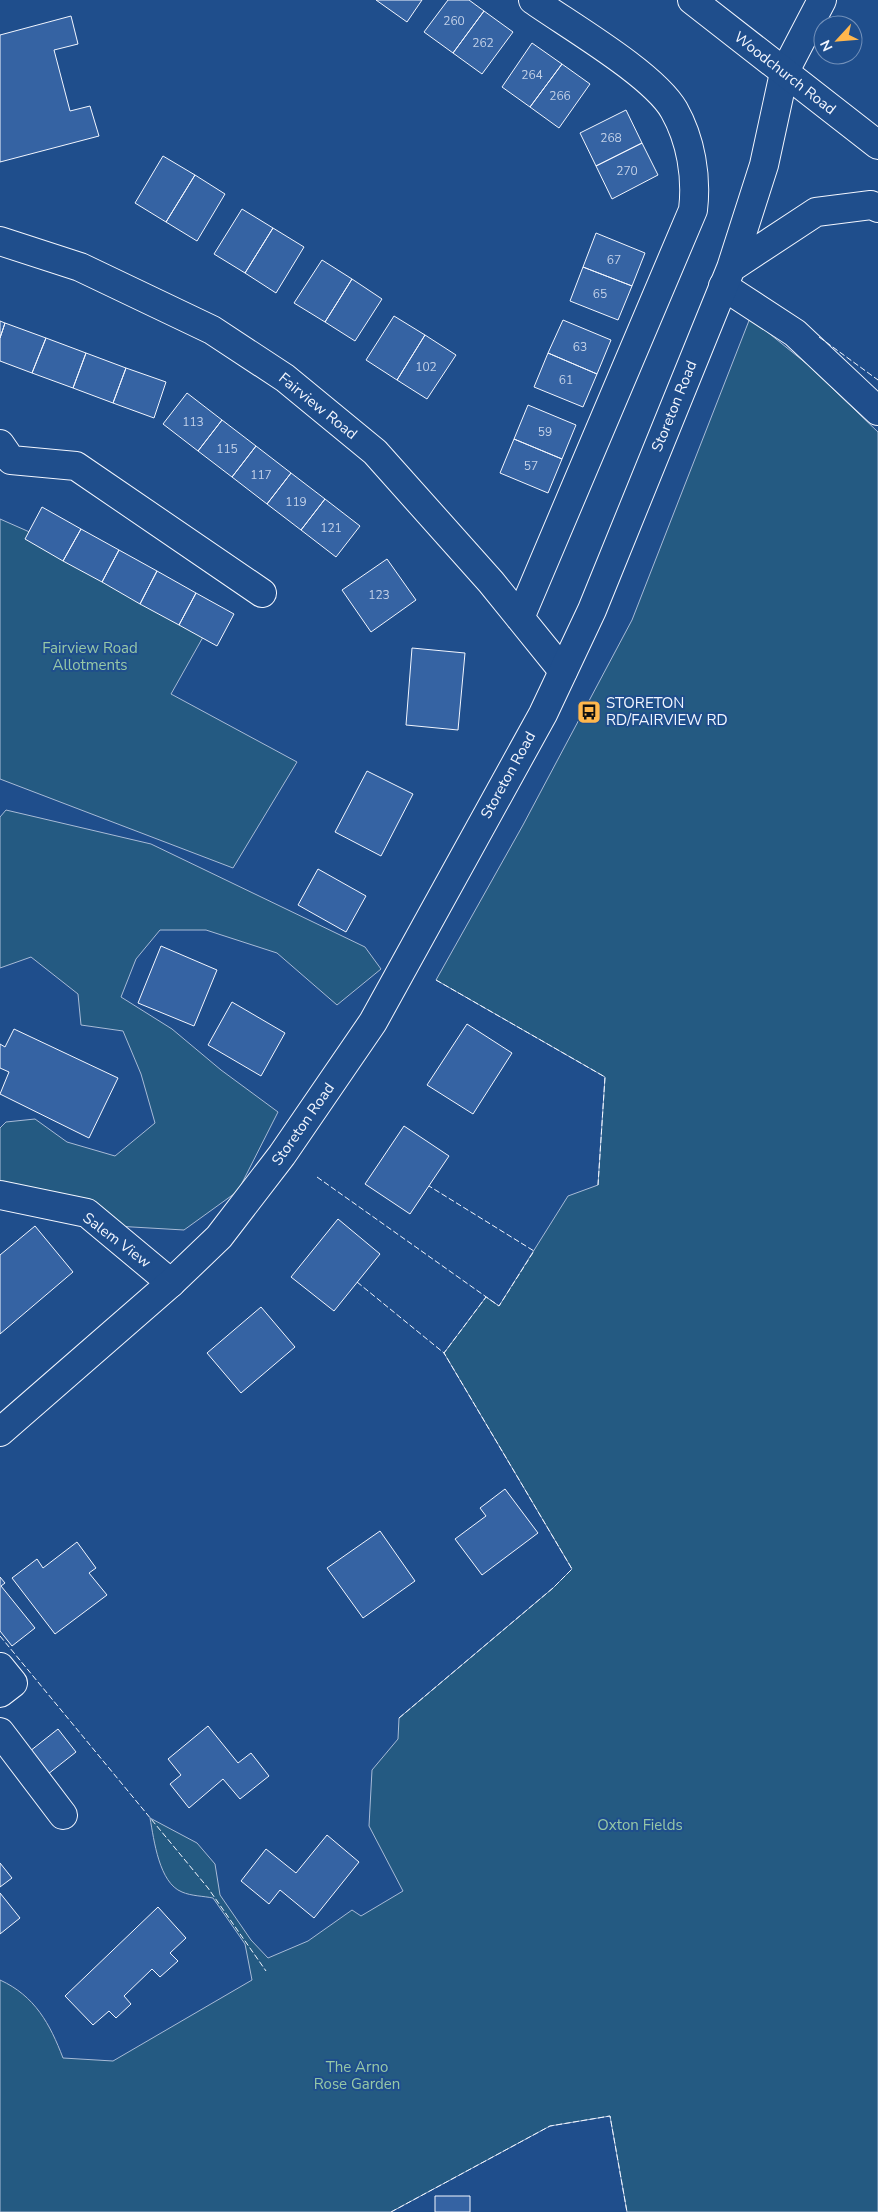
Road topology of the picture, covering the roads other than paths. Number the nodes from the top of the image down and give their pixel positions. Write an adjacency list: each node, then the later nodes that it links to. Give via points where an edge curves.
1 (533, 0): 12 (main road, via 651,83 674,110 690,150 695,190 693,210)
2 (692, 0): 4 (main road, Woodchurch Road)
3 (822, 0): 4 (main road, Storeton Road)
4 (784, 73): 5 (main road, Woodchurch Road); 8 (main road, Storeton Road, via 764,166)
5 (878, 145)
6 (878, 208): 8 (main road, via 816,212)
7 (0, 241): 12 (main road, Fairview Road, via 80,266 212,330 286,378 375,452)
8 (727, 277): 9 (main road, via 795,333); 13 (main road, Storeton Road, via 592,610)
9 (878, 410)
10 (6, 452): 11 (main road, via 76,466)
11 (262, 593)
12 (520, 618): 13 (main road, Fairview Road)
13 (563, 671): 15 (main road, Storeton Road, via 543,714 373,1022 282,1155 219,1237)
14 (6, 1202): 15 (main road, Salem View, via 87,1213)
15 (171, 1282): 16 (main road, Storeton Road)
16 (0, 1432)
17 (0, 1666): 18 (main road, via 13,1683)
18 (0, 1693)
19 (0, 1732): 20 (main road)
20 (64, 1815)

